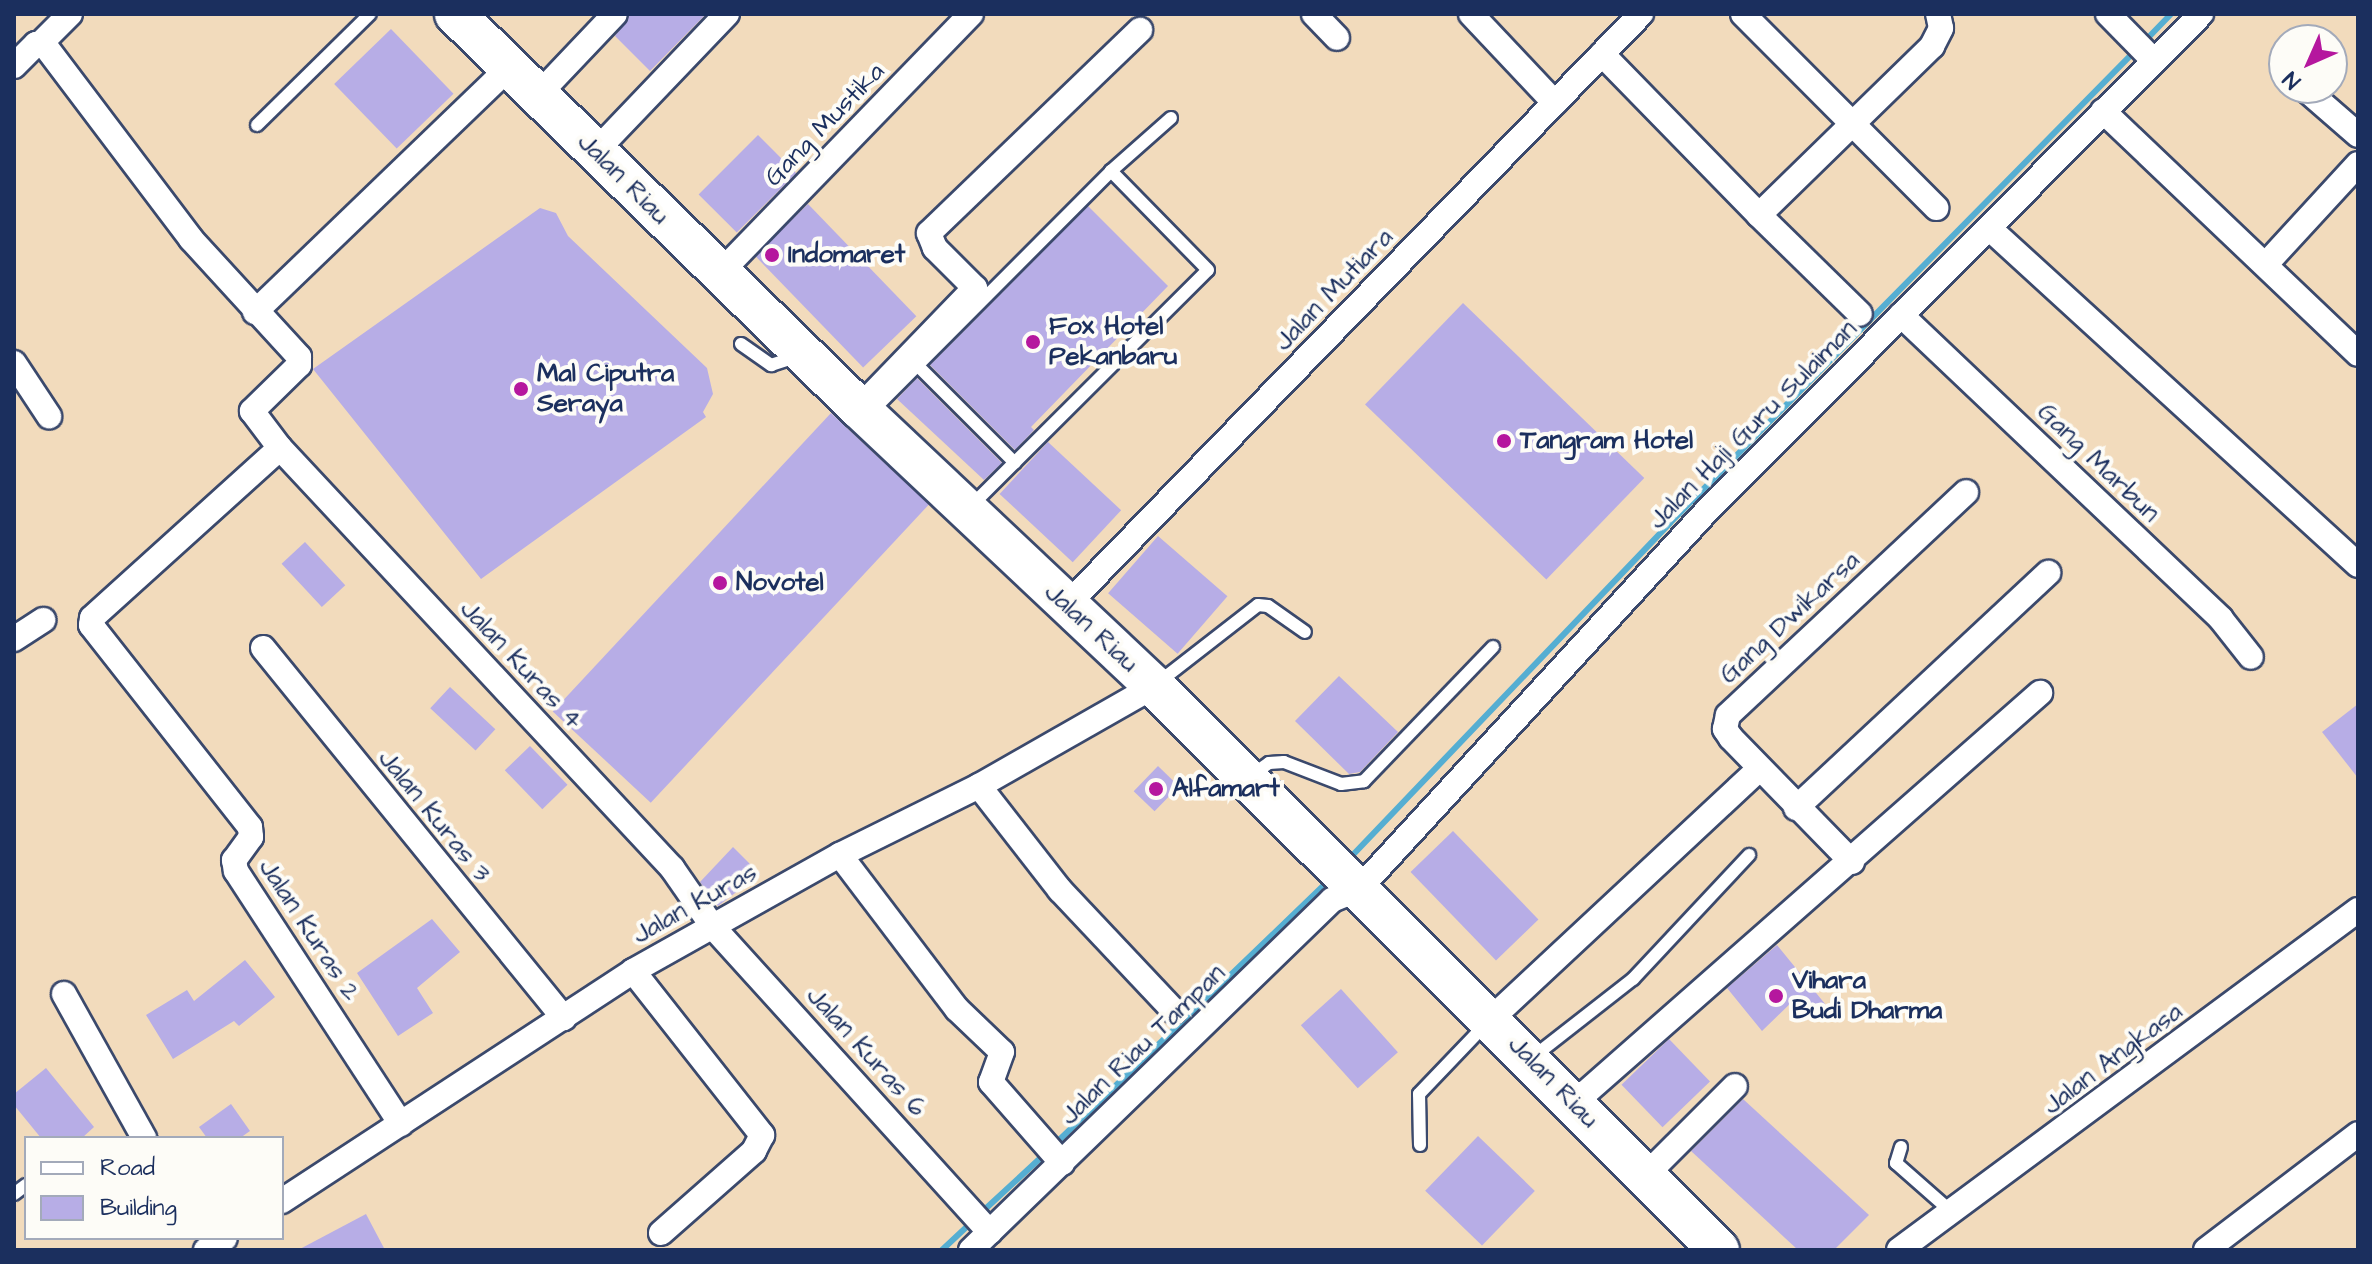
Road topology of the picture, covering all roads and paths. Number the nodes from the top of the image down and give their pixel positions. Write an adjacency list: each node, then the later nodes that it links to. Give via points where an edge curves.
1 (70, 14): 16 (street)
2 (370, 14): 27 (lane)
3 (455, 14): 20 (main road, Jalan Riau)
4 (615, 14): 21 (street)
5 (727, 14): 29 (street)
6 (1314, 14): 15 (street)
7 (1471, 14): 22 (street)
8 (1641, 14): 17 (street, Jalan Mutiara)
9 (1743, 14): 26 (street)
10 (1938, 14): 26 (street, via 1941,28 1932,46)
11 (2201, 14): 18 (street, Jalan Haji Guru Sulaiman)
12 (2109, 15): 18 (street)
13 (956, 19): 36 (street, Gang Mustika)
14 (1140, 30): 45 (street, via 929,233 935,248 975,288)
15 (1337, 38)
16 (41, 43): 19 (street); 37 (street, via 191,239)
17 (1602, 54): 22 (street, Jalan Mutiara); 33 (street)
18 (2154, 61): 24 (street, Jalan Haji Guru Sulaiman)
19 (14, 66)
20 (511, 66): 21 (main road, Jalan Riau); 37 (street)
21 (539, 94): 29 (main road, Jalan Riau)
22 (1555, 103): 53 (street, Jalan Mutiara)
23 (2322, 104): 28 (street)
24 (2103, 111): 34 (street, Jalan Haji Guru Sulaiman); 35 (street)
25 (1171, 118): 31 (lane)
26 (1852, 120): 32 (street); 33 (street)
27 (257, 125)
28 (2358, 135)
29 (595, 152): 36 (main road, Jalan Riau)
30 (2358, 164): 35 (street)
31 (1111, 171): 44 (lane); 48 (lane, via 1208,270)
32 (1936, 208)
33 (1759, 215): 38 (street)
34 (1989, 228): 39 (street, Jalan Haji Guru Sulaiman); 51 (street)
35 (2267, 263): 42 (street)
36 (719, 274): 41 (main road, Jalan Riau)
37 (255, 312): 47 (street, Jalan Kuras 4, via 299,357 299,365 252,411)
38 (1860, 314)
39 (1901, 315): 59 (street, Gang Marbun, via 2221,619); 69 (street, Jalan Haji Guru Sulaiman)
40 (741, 344): 41 (lane, via 771,365)
41 (803, 354): 45 (main road, Jalan Riau)
42 (2358, 354)
43 (14, 363): 46 (street)
44 (918, 366): 45 (lane); 48 (lane)
45 (863, 412): 50 (main road, Jalan Riau)
46 (49, 416)
47 (280, 448): 71 (street, Jalan Kuras 4, via 672,868); 80 (street, Jalan Kuras 2, via 92,618 96,635 250,827 251,837 234,860 236,871)
48 (1015, 463): 50 (lane)
49 (1966, 492): 62 (street, Gang Dwikarsa, via 1732,710 1725,729)
50 (966, 511): 53 (main road, Jalan Riau)
51 (2358, 565)
52 (2048, 573): 65 (street)
53 (1067, 605): 60 (main road, Jalan Riau)
54 (43, 620): 56 (street)
55 (1305, 632): 60 (lane, via 1268,606 1258,605)
56 (14, 639)
57 (1493, 647): 63 (lane, via 1364,781 1341,784 1276,762)
58 (263, 648): 75 (street, Jalan Kuras 3)
59 (2251, 657)
60 (1154, 686): 63 (main road, Jalan Riau); 64 (street, Jalan Kuras)
61 (2040, 693): 68 (street)
62 (1759, 769): 65 (street, Gang Dwikarsa); 76 (street)
63 (1247, 779): 69 (main road, Jalan Riau)
64 (979, 786): 66 (street, Jalan Kuras); 74 (street, via 1060,890)
65 (1796, 808): 68 (street, Gang Dwikarsa)
66 (840, 855): 71 (street, Jalan Kuras); 85 (street, via 957,1009 1002,1052 990,1079)
67 (1749, 855): 77 (lane, via 1633,979)
68 (1852, 862): 79 (street)
69 (1349, 878): 76 (main road, Jalan Riau); 85 (street, Jalan Riau Tampan, via 1332,900)
70 (2358, 910): 88 (street, Jalan Angkasa)
71 (713, 927): 72 (street, Jalan Kuras); 89 (street, Jalan Kuras 6)
72 (633, 971): 75 (street, Jalan Kuras); 90 (street, via 762,1135 754,1151)
73 (64, 994): 82 (street)
74 (1174, 1011)
75 (564, 1018): 80 (street, Jalan Kuras)
76 (1491, 1019): 77 (main road, Jalan Riau); 83 (lane, via 1419,1094)
77 (1531, 1059): 79 (main road, Jalan Riau)
78 (1735, 1086): 86 (street)
79 (1574, 1103): 86 (main road, Jalan Riau)
80 (401, 1124): 87 (street, Jalan Kuras)
81 (2358, 1134): 94 (street)
82 (143, 1136)
83 (1420, 1145)
84 (1901, 1147): 88 (lane, via 1896,1163)
85 (1054, 1154): 89 (street, Jalan Riau Tampan)
86 (1645, 1176): 92 (main road, Jalan Riau)
87 (284, 1200)
88 (1953, 1213): 93 (street, Jalan Angkasa)
89 (983, 1224): 91 (street, Jalan Riau Tampan)
90 (661, 1233)
91 (971, 1250)
92 (1719, 1250)
93 (1899, 1250)
94 (2206, 1250)

